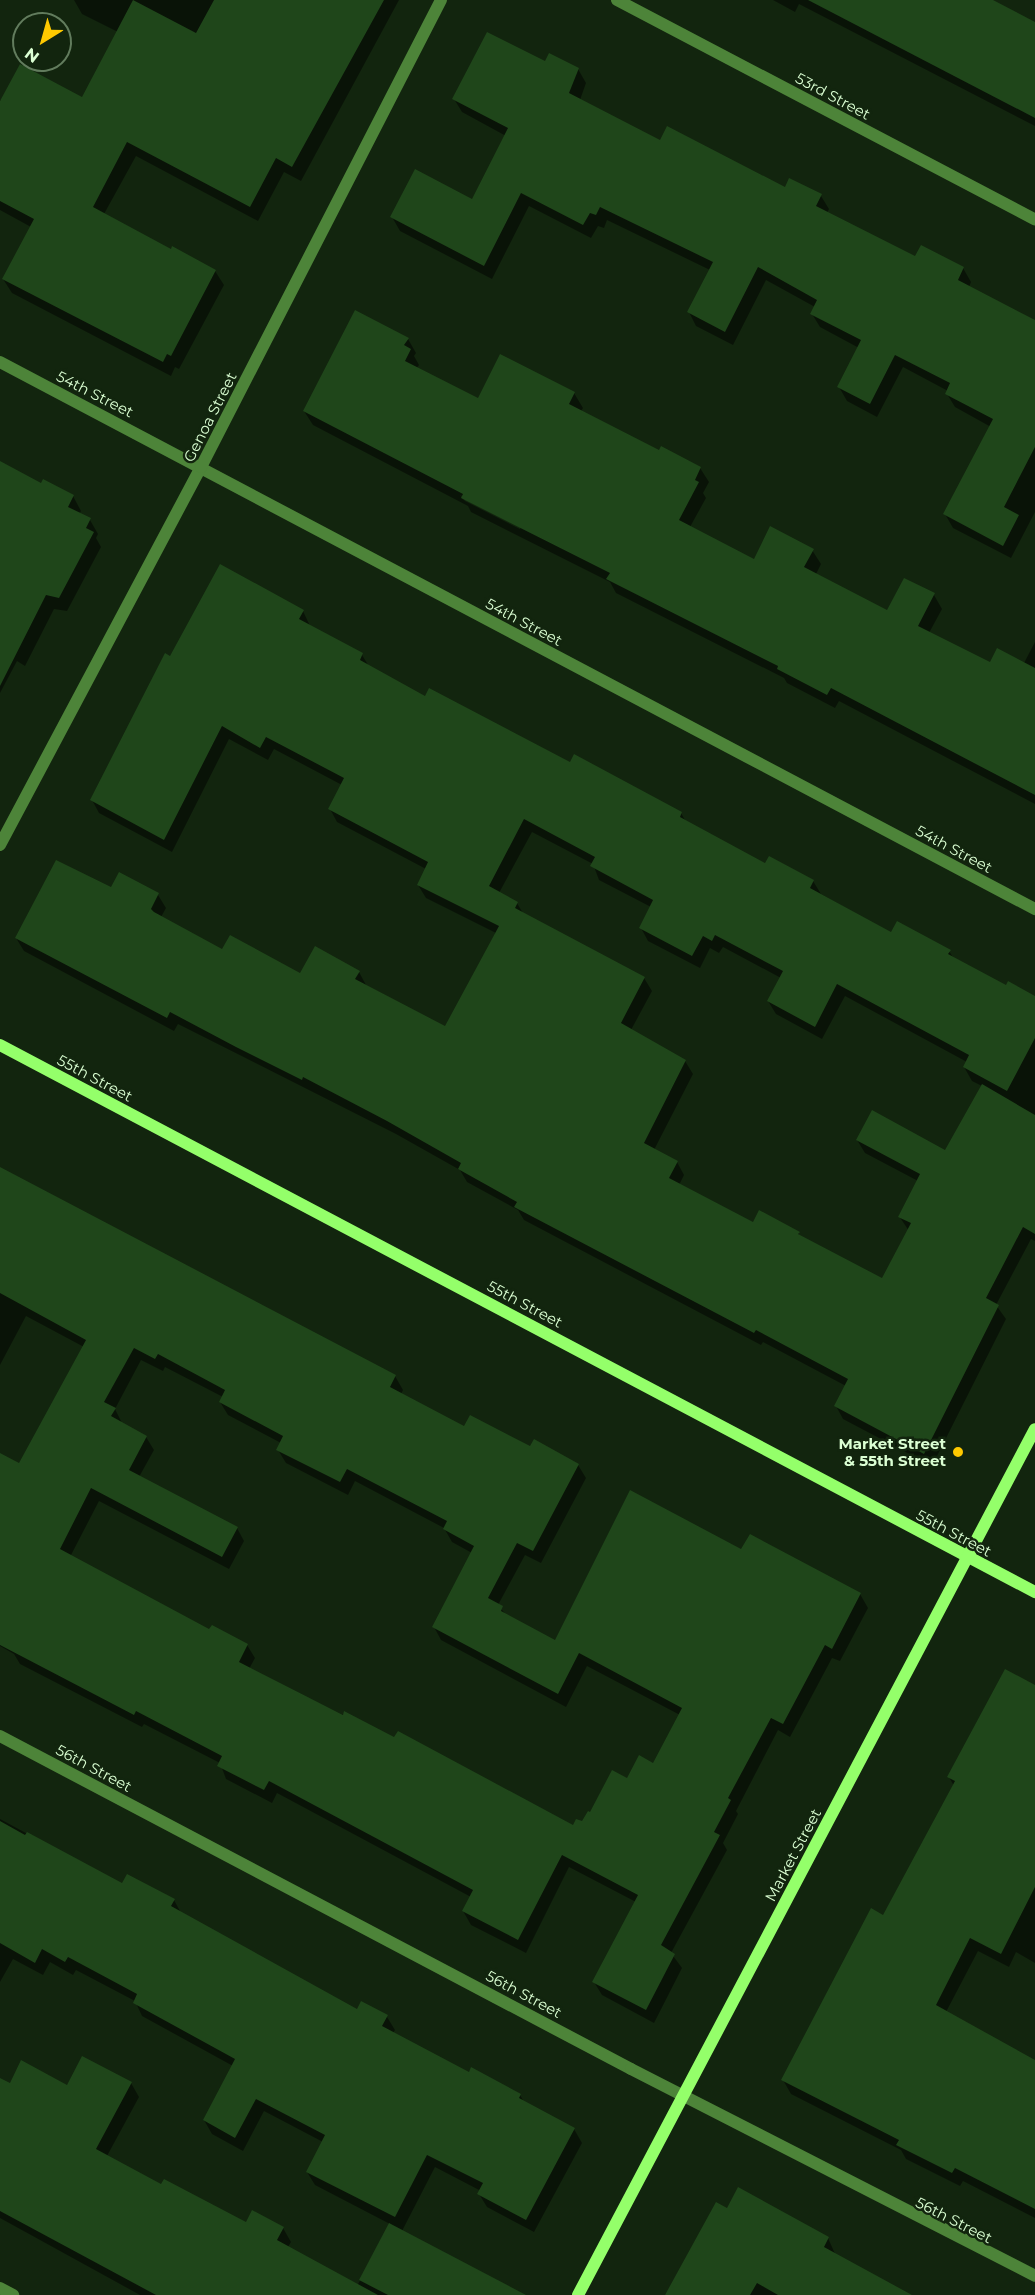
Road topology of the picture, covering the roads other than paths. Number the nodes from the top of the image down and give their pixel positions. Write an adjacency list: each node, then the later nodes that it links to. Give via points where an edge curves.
1 (441, 0): 5 (street, Genoa Street)
2 (616, 0): 3 (street, 53rd Street)
3 (1035, 219)
4 (0, 362): 5 (street, 54th Street)
5 (201, 467): 6 (street, Genoa Street); 7 (street, 54th Street)
6 (0, 845)
7 (1035, 909)
8 (0, 1045): 10 (street, 55th Street)
9 (1035, 1429): 10 (street, Market Street)
10 (968, 1557): 11 (street, 55th Street); 13 (street, Market Street)
11 (1035, 1592)
12 (0, 1736): 13 (street, 56th Street)
13 (683, 2096): 14 (street, 56th Street); 17 (street, Market Street)
14 (1035, 2276)
15 (0, 2288): 16 (street)
16 (13, 2295)
17 (578, 2295)

